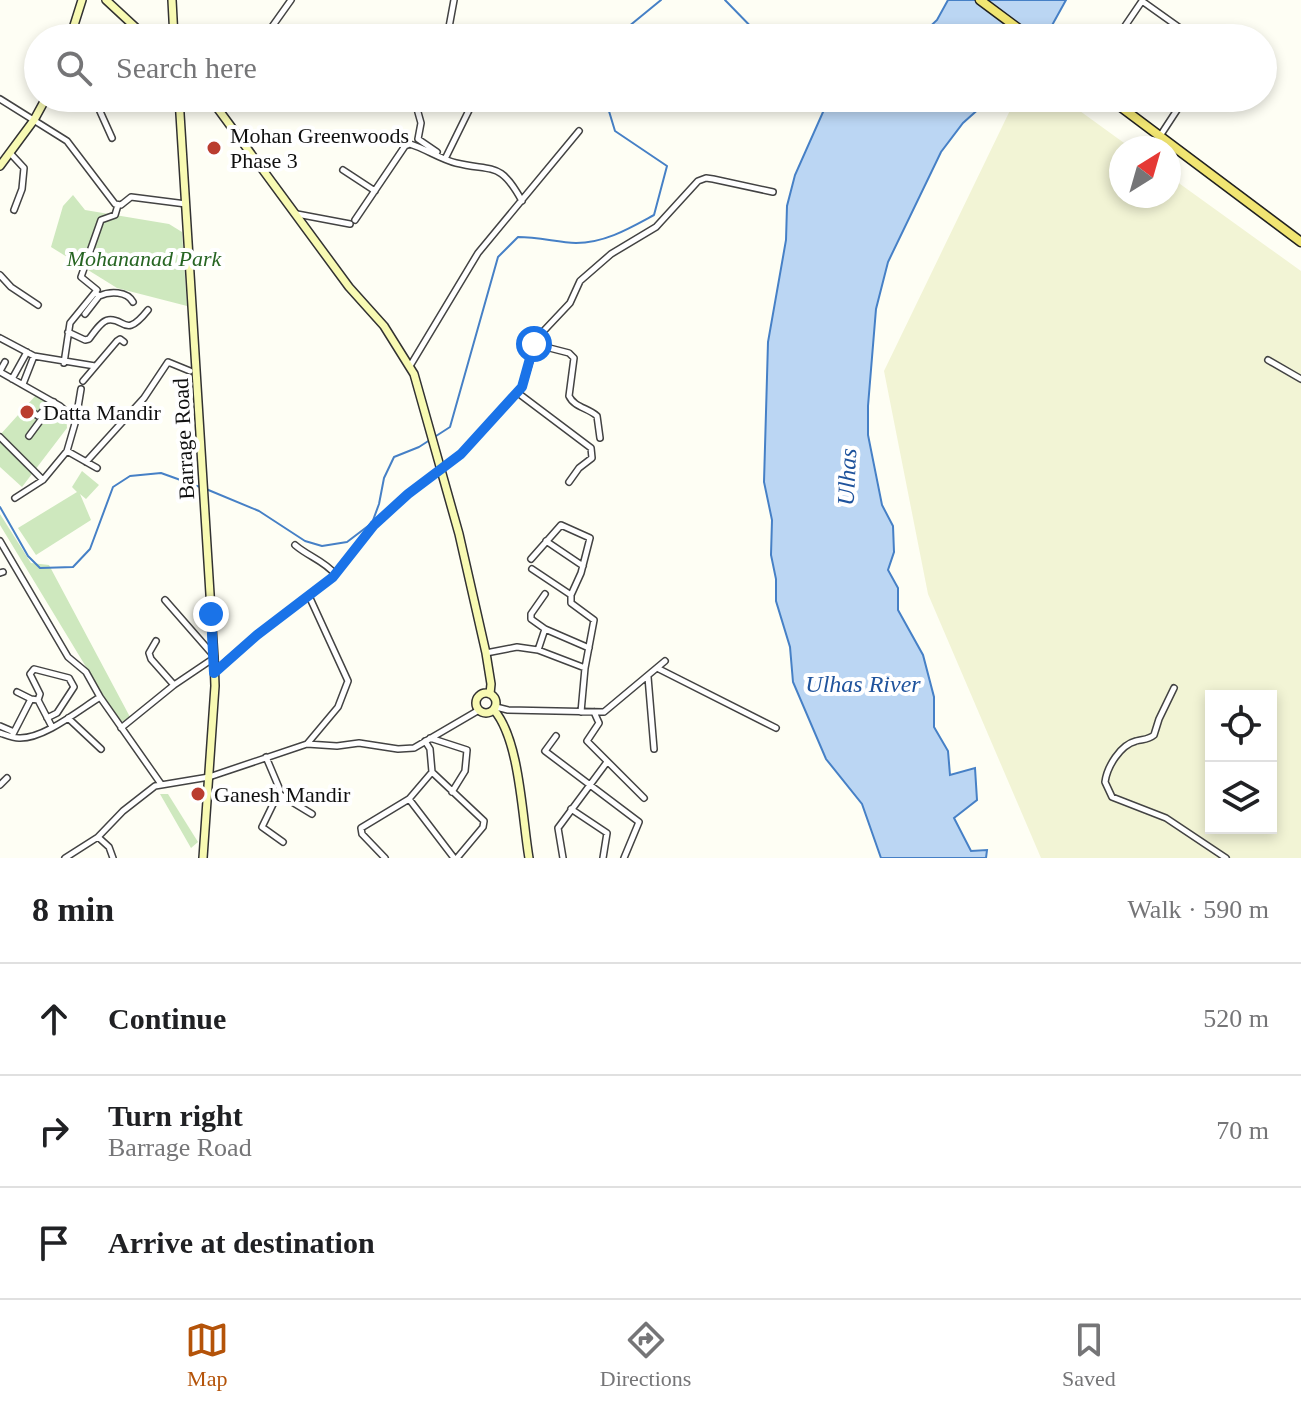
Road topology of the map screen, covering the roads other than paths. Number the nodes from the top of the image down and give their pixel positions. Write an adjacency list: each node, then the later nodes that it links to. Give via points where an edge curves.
1 (82, 0): 8 (street)
2 (106, 0): 9 (street)
3 (172, 0): 10 (street)
4 (291, 0): 11 (street)
5 (454, 0): 12 (street)
6 (980, 0): 13 (main road)
7 (1143, 0): 14 (street); 15 (street)
8 (74, 24)
9 (129, 24)
10 (173, 24)
11 (274, 24)
12 (450, 24)
13 (1012, 24)
14 (1126, 24)
15 (1175, 24)
16 (0, 99): 25 (street)
17 (38, 112): 25 (street)
18 (100, 112): 29 (street)
19 (180, 112): 38 (street, Barrage Road)
20 (223, 112): 41 (street)
21 (418, 112): 32 (street, via 418,139)
22 (467, 112): 32 (street)
23 (1127, 112): 27 (main road)
24 (1176, 112): 28 (street)
25 (34, 120): 31 (street); 39 (street, via 74,147)
26 (579, 131): 37 (street)
27 (1158, 136)
28 (1160, 136)
29 (112, 138)
30 (1181, 153): 42 (main road)
31 (11, 154): 33 (street); 40 (street, via 24,168)
32 (442, 158): 35 (street, via 413,144 405,146); 37 (street, via 499,171)
33 (0, 166)
34 (343, 170): 35 (street)
35 (375, 191): 41 (street, via 352,222)
36 (773, 192): 52 (street, via 713,179 698,181 656,227 587,273 570,303)
37 (522, 201): 59 (street, via 478,253)
38 (186, 204): 39 (street, via 131,197); 98 (street, Barrage Road)
39 (118, 205): 44 (street, via 115,215 101,220 81,277)
40 (14, 210)
41 (297, 214): 59 (street)
42 (1301, 242)
43 (0, 275): 46 (street)
44 (97, 293): 45 (street, via 124,295); 48 (street); 49 (street)
45 (133, 302)
46 (38, 305)
47 (148, 310): 49 (street, via 126,327 105,320 85,340)
48 (85, 314)
49 (68, 332): 57 (street)
50 (0, 338): 53 (street)
51 (124, 342): 58 (street, via 117,341)
52 (534, 344): 67 (street); 74 (street, via 574,358 569,396 597,416)
53 (27, 352): 54 (street); 62 (street)
54 (34, 356): 57 (street); 65 (street)
55 (1268, 360): 63 (street)
56 (5, 362): 61 (street)
57 (64, 363): 58 (street)
58 (95, 366): 64 (street)
59 (410, 366): 78 (street)
60 (190, 371): 76 (street, via 168,362 144,398)
61 (0, 372): 62 (street)
62 (12, 379): 65 (street)
63 (1301, 379)
64 (83, 381)
65 (23, 384): 68 (street)
66 (81, 389): 71 (street)
67 (518, 393): 78 (street); 80 (street, via 591,448 592,458)
68 (54, 402): 70 (street); 71 (street)
69 (28, 409): 70 (street)
70 (45, 414): 72 (street)
71 (76, 420): 75 (street)
72 (29, 436)
73 (0, 437): 79 (street)
74 (600, 438)
75 (67, 451): 76 (street); 79 (street)
76 (86, 462): 77 (street)
77 (97, 468)
78 (441, 470): 88 (street, via 374,525); 97 (street)
79 (43, 480): 81 (street)
80 (569, 482)
81 (15, 498)
82 (0, 541): 108 (street, via 68,657 86,672)
83 (546, 541): 85 (street); 86 (street); 86 (street, via 561,525 587,535)
84 (295, 545): 88 (street)
85 (531, 559)
86 (583, 566): 90 (street)
87 (532, 569): 90 (street)
88 (336, 575): 91 (street)
89 (545, 594): 93 (street, via 531,619)
90 (571, 595): 95 (street, via 571,603 594,620)
91 (309, 596): 102 (street); 124 (street, via 348,681 338,707)
92 (165, 600): 98 (street)
93 (545, 629): 95 (street); 96 (street)
94 (156, 641): 104 (street, via 151,659)
95 (589, 648): 100 (street)
96 (538, 650): 97 (street, via 517,647); 100 (street)
97 (486, 653): 107 (street)
98 (214, 657): 102 (street, Barrage Road); 104 (street)
99 (665, 661): 101 (street)
100 (585, 668): 112 (street)
101 (657, 668): 103 (street); 119 (street)
102 (214, 673): 130 (street, Barrage Road)
103 (648, 676): 113 (street, via 604,712); 126 (street)
104 (174, 685): 118 (street)
105 (1174, 688): 152 (street, via 1154,735 1124,747 1105,782 1112,797 1166,818)
106 (17, 692): 109 (street)
107 (490, 694): 110 (street); 111 (street, via 477,699)
108 (100, 697): 115 (street); 118 (street)
109 (34, 700): 114 (street); 114 (street, via 40,694 31,671 72,681 74,690); 120 (street)
110 (495, 708): 111 (street); 112 (street); 148 (street, via 514,753)
111 (479, 710): 123 (street)
112 (581, 712): 113 (street)
113 (594, 712): 128 (street, via 599,723 587,741)
114 (47, 718): 117 (street)
115 (68, 718): 117 (street); 125 (street)
116 (0, 726): 120 (street)
117 (52, 727): 120 (street, via 32,736)
118 (121, 728): 132 (street)
119 (776, 728)
120 (16, 731): 121 (street)
121 (0, 733)
122 (556, 736): 134 (street, via 545,751)
123 (427, 739): 124 (street, via 414,748 398,749); 129 (street); 135 (street, via 467,750 462,780)
124 (307, 744): 127 (street)
125 (101, 749)
126 (654, 749)
127 (266, 757): 130 (street); 136 (street)
128 (607, 762): 134 (street); 137 (street)
129 (432, 772): 135 (street); 138 (street)
130 (209, 777): 132 (street); 145 (street, Barrage Road)
131 (7, 778): 133 (street)
132 (161, 784): 141 (street)
133 (0, 785)
134 (589, 785): 139 (street); 151 (street, via 639,822)
135 (452, 792): 147 (street, via 485,824)
136 (279, 794): 140 (street); 142 (street, via 262,827)
137 (644, 798)
138 (409, 799): 146 (street, via 361,828); 147 (street)
139 (571, 809): 149 (street, via 558,828); 150 (street, via 607,833)
140 (312, 814)
141 (98, 837): 143 (street); 144 (street)
142 (283, 842)
143 (67, 858)
144 (113, 858)
145 (203, 858)
146 (385, 858)
147 (456, 858)
148 (529, 858)
149 (563, 858)
150 (603, 858)
151 (624, 858)
152 (1226, 858)

